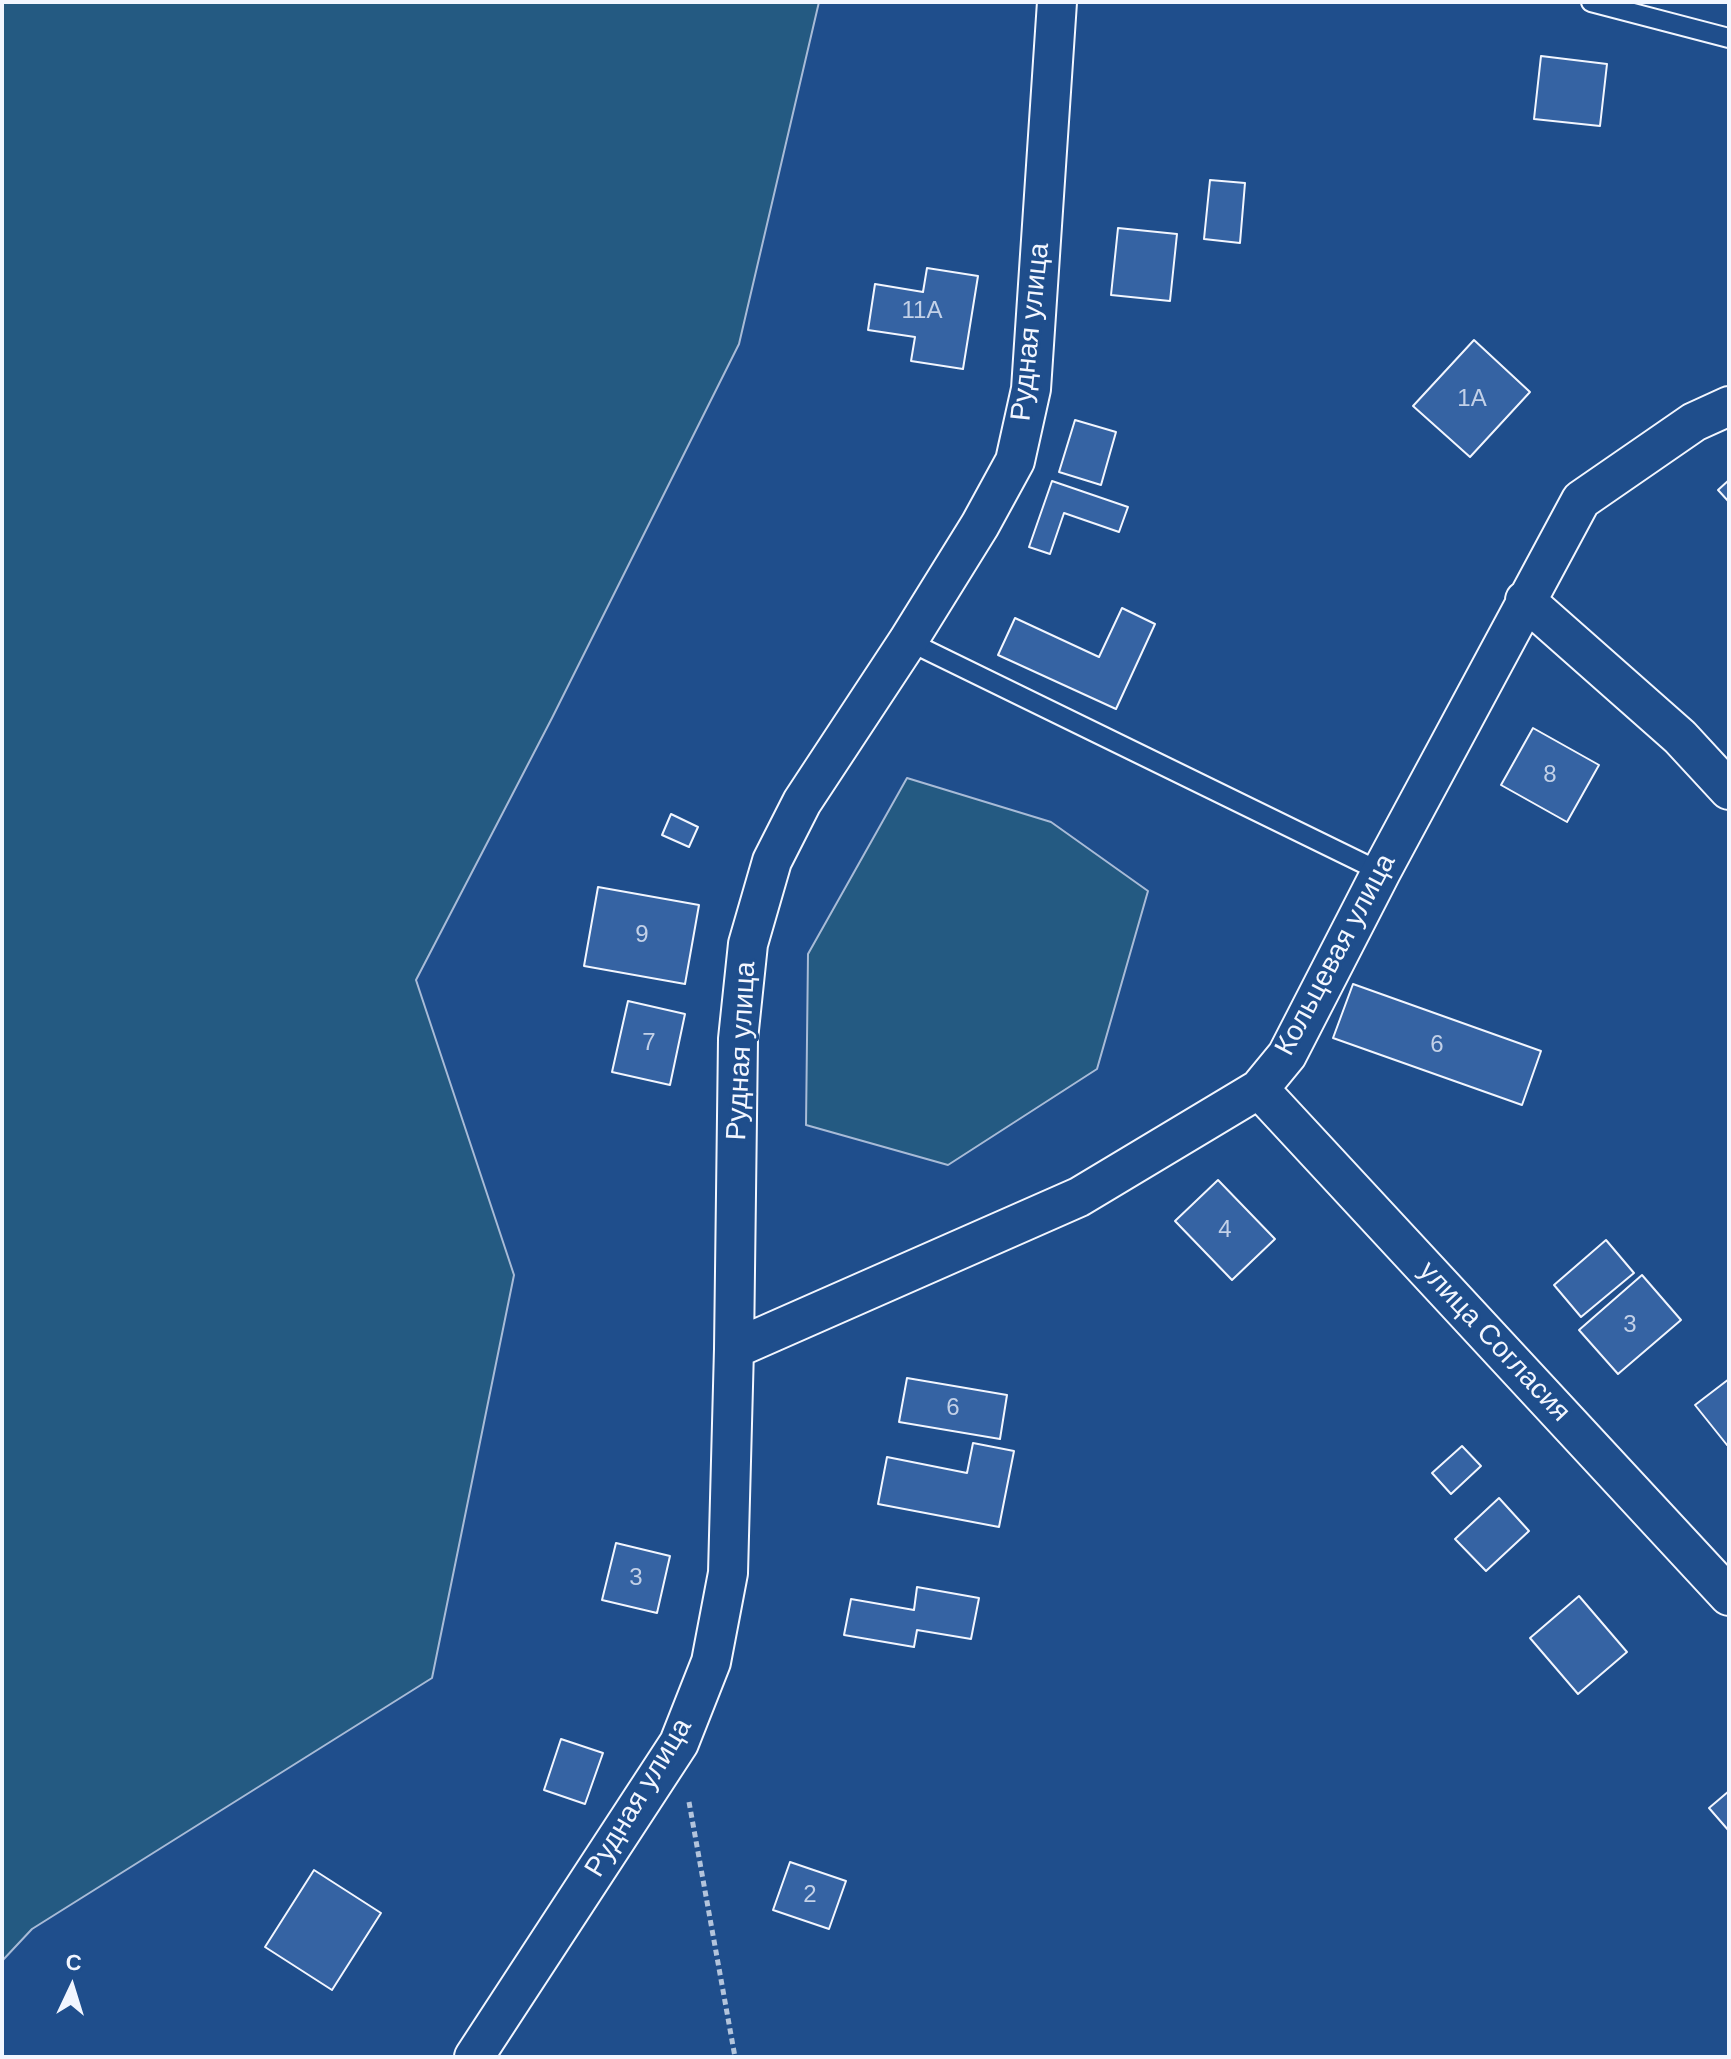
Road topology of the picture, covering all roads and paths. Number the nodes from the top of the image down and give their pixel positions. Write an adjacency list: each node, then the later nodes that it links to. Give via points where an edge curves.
1 (1057, 2): 6 (street, Рудная улица, via 1031,389 1015,461)
2 (1591, 2): 3 (lane)
3 (1729, 38)
4 (1729, 406): 5 (street, Кольцевая улица, via 1694,422 1581,500)
5 (1525, 600): 7 (street, via 1680,737); 8 (street, Кольцевая улица)
6 (908, 641): 8 (lane); 10 (street, Рудная улица, via 802,802 772,861 748,944 738,1039)
7 (1729, 790)
8 (1381, 872): 9 (street, Кольцевая улица, via 1287,1055)
9 (1259, 1089): 10 (street, Кольцевая улица, via 1079,1197); 11 (street, улица Согласия)
10 (734, 1349): 12 (street, Рудная улица, via 728,1573 711,1662)
11 (1729, 1596)
12 (679, 1743): 13 (street, Рудная улица); 14 (path)
13 (474, 2057)
14 (735, 2057)

